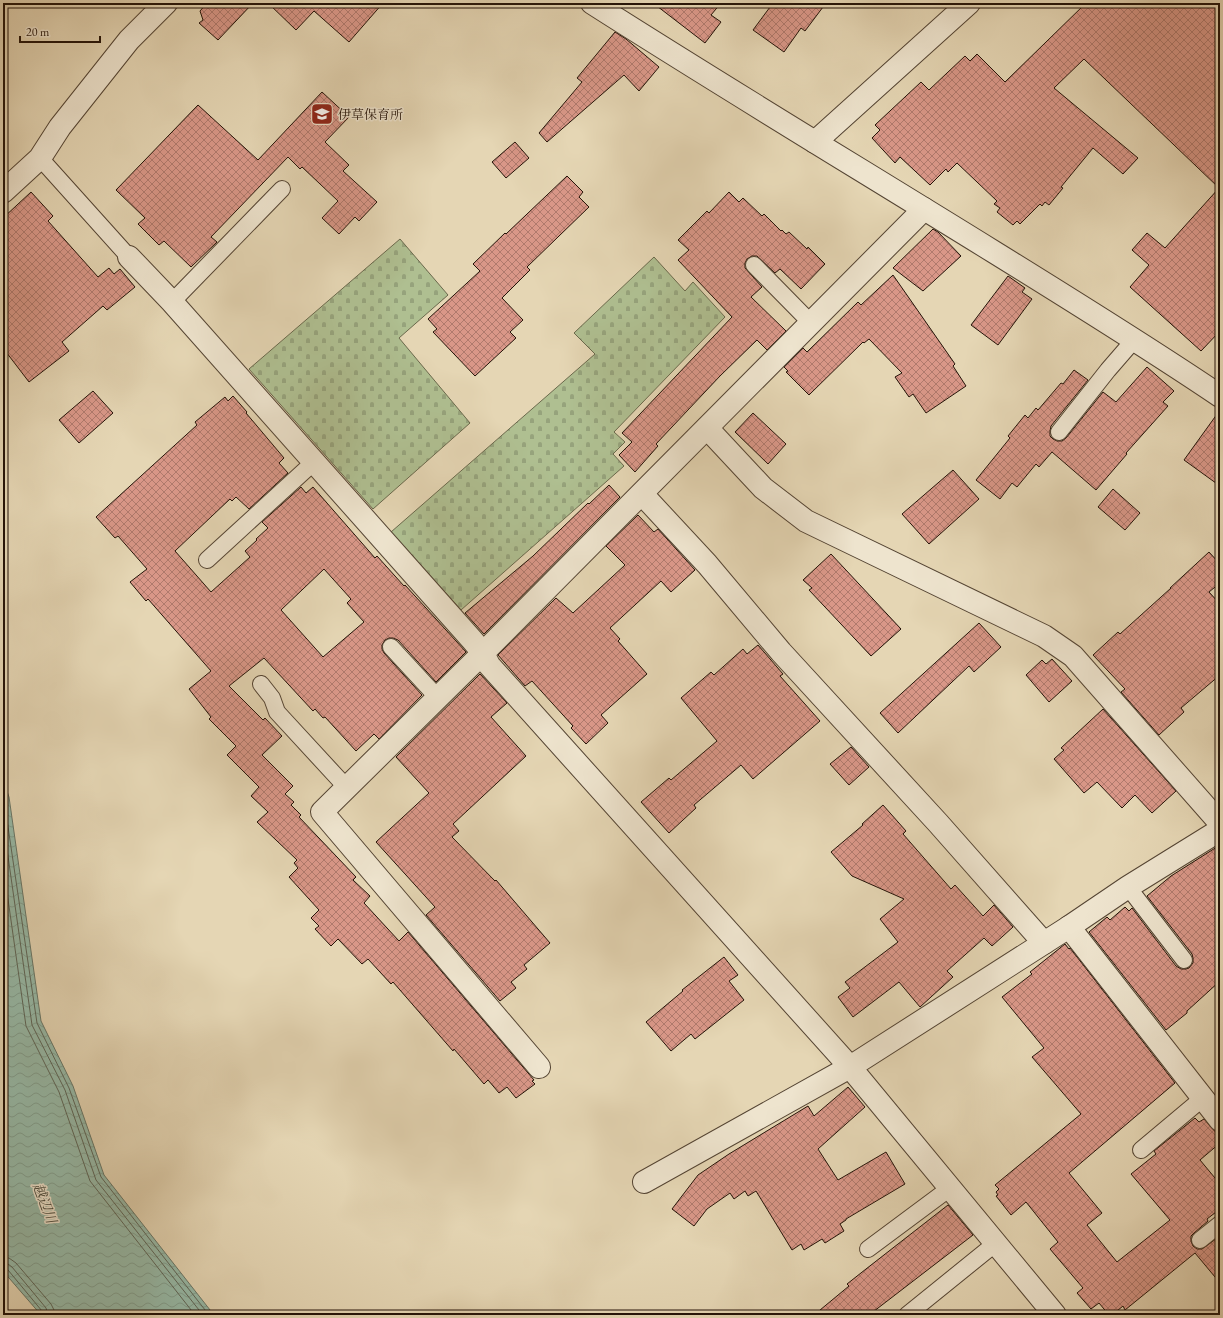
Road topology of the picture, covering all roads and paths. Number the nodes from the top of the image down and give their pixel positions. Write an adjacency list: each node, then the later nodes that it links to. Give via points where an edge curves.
1 (166, 3): 5 (street, via 129,40 60,128)
2 (592, 3): 4 (street)
3 (969, 3): 4 (street)
4 (815, 142): 8 (street)
5 (40, 158): 7 (street); 9 (lane)
6 (282, 189): 11 (lane)
7 (3, 192)
8 (924, 209): 12 (street); 13 (street)
9 (130, 257): 11 (street)
10 (754, 265): 12 (lane)
11 (172, 302): 17 (street)
12 (811, 323): 15 (street)
13 (1134, 340): 14 (street); 16 (lane)
14 (1220, 396)
15 (707, 428): 18 (street); 25 (street, via 764,488 806,521 1044,636 1073,656)
16 (1059, 432)
17 (314, 462): 19 (lane); 21 (street)
18 (642, 494): 21 (street); 29 (street)
19 (207, 560)
20 (391, 647): 23 (lane)
21 (483, 653): 23 (street); 32 (street, via 489,665)
22 (261, 684): 24 (lane, via 272,698 276,712)
23 (438, 698): 24 (street)
24 (347, 788): 31 (street, via 322,812)
25 (1220, 823)
26 (1220, 830): 27 (street)
27 (1128, 887): 28 (street); 30 (lane)
28 (1069, 927): 29 (street); 33 (street)
29 (1044, 943): 32 (street)
30 (1184, 960)
31 (538, 1066)
32 (850, 1067): 36 (street); 37 (street)
33 (1203, 1098): 34 (street); 35 (lane)
34 (1220, 1120)
35 (1141, 1150)
36 (644, 1182)
37 (950, 1188): 40 (street); 41 (lane)
38 (1220, 1224): 39 (lane)
39 (1200, 1240)
40 (996, 1243): 42 (lane); 43 (street)
41 (868, 1249)
42 (908, 1315)
43 (1055, 1315)

